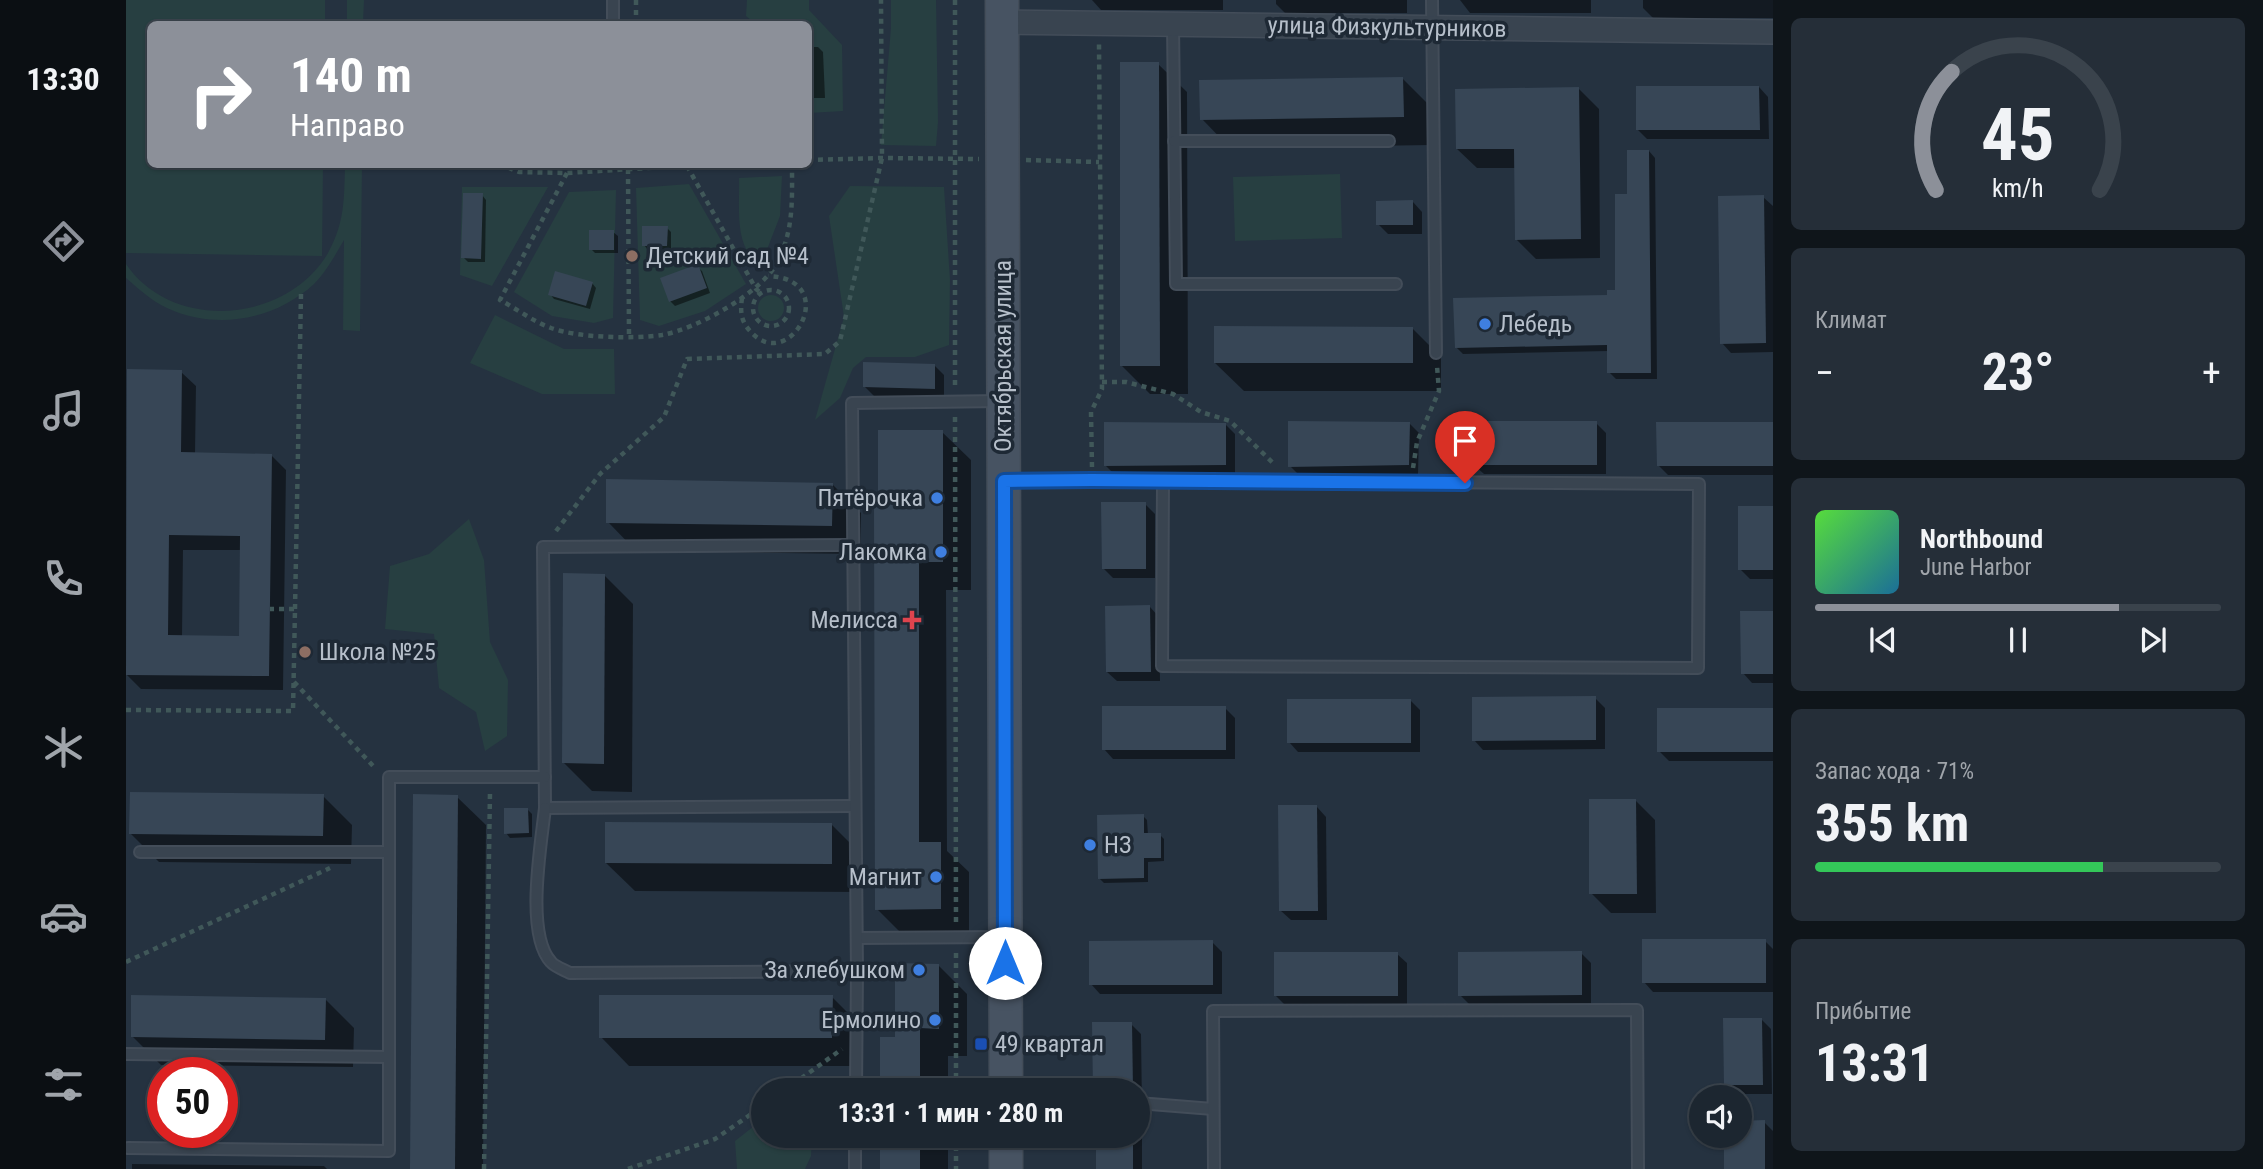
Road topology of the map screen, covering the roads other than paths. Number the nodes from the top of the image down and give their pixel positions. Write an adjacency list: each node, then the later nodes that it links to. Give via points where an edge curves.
1 (613, 0): 4 (lane)
2 (1432, 0): 6 (lane)
3 (1002, 11): 5 (street, улица Физкультурников, via 1099,22); 12 (main road, Октябрьская улица)
4 (613, 21)
5 (1173, 24): 6 (street, улица Физкультурников); 8 (lane)
6 (1432, 27): 7 (street, улица Физкультурников); 11 (lane)
7 (1773, 32)
8 (1174, 141): 9 (lane); 10 (lane, via 1176,284)
9 (1389, 141)
10 (1396, 284)
11 (1436, 353)
12 (1003, 401): 13 (main road, Октябрьская улица); 15 (lane, via 852,402)
13 (1004, 481): 14 (lane); 21 (main road, Октябрьская улица)
14 (1163, 482): 14 (lane, via 1162,666 1698,668 1699,484)
15 (853, 545): 16 (lane, via 543,547); 17 (lane)
16 (545, 777): 18 (lane); 20 (lane, via 389,777)
17 (855, 806): 18 (lane); 22 (lane)
18 (545, 808): 23 (lane, via 539,937 551,963 570,973)
19 (140, 852): 20 (lane)
20 (389, 852): 25 (lane)
21 (1005, 937): 22 (lane); 27 (main road, Октябрьская улица)
22 (857, 938): 23 (lane)
23 (857, 971): 26 (lane)
24 (127, 1054): 25 (lane)
25 (389, 1057): 30 (lane, via 389,1151)
26 (856, 1078)
27 (1006, 1078)
28 (1150, 1104): 29 (lane)
29 (1213, 1109): 35 (lane); 36 (lane, via 1213,1012 1637,1010)
30 (128, 1148)
31 (855, 1148): 33 (lane)
32 (1006, 1148): 34 (main road)
33 (855, 1169)
34 (1006, 1169)
35 (1214, 1169)
36 (1637, 1169)

